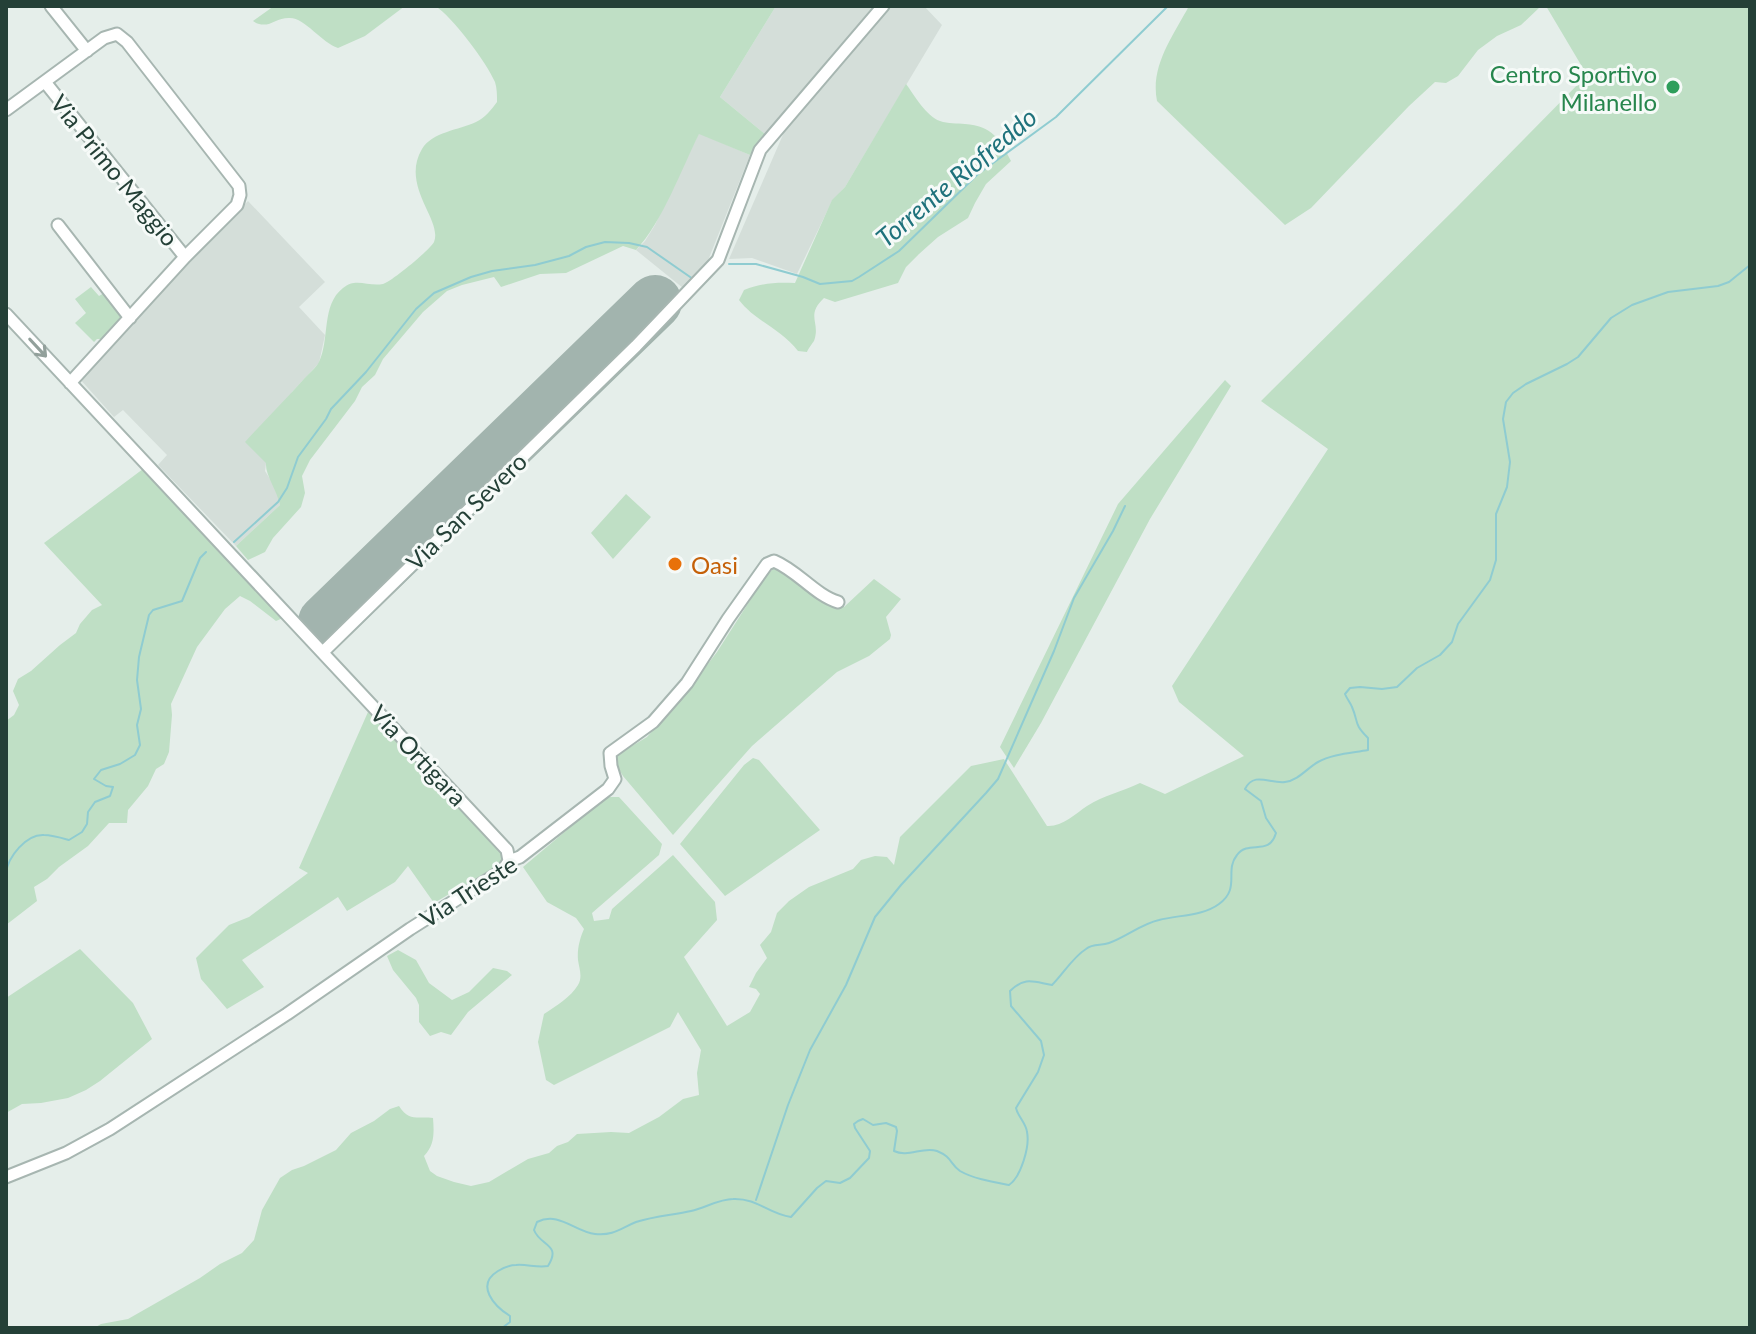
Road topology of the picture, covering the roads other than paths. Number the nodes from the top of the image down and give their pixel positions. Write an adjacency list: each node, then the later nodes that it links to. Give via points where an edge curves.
1 (51, 6): 3 (street)
2 (883, 6): 12 (street, Via San Severo, via 760,150 718,260)
3 (87, 51): 4 (street); 7 (street, via 117,34 127,42 239,186 237,205)
4 (45, 82): 5 (street); 7 (street, Via Primo Maggio)
5 (6, 110)
6 (58, 225): 9 (street)
7 (185, 257): 9 (street)
8 (6, 314): 10 (street, one-way to 10)
9 (130, 318): 10 (street)
10 (70, 383): 12 (street)
11 (838, 602): 13 (street, Via Trieste, via 784,565 767,564 687,683 653,722 610,753 615,779 608,789)
12 (323, 652): 13 (street, Via Ortigara, via 507,850)
13 (509, 861): 14 (street, Via Trieste, via 503,870 110,1129)
14 (6, 1177)

